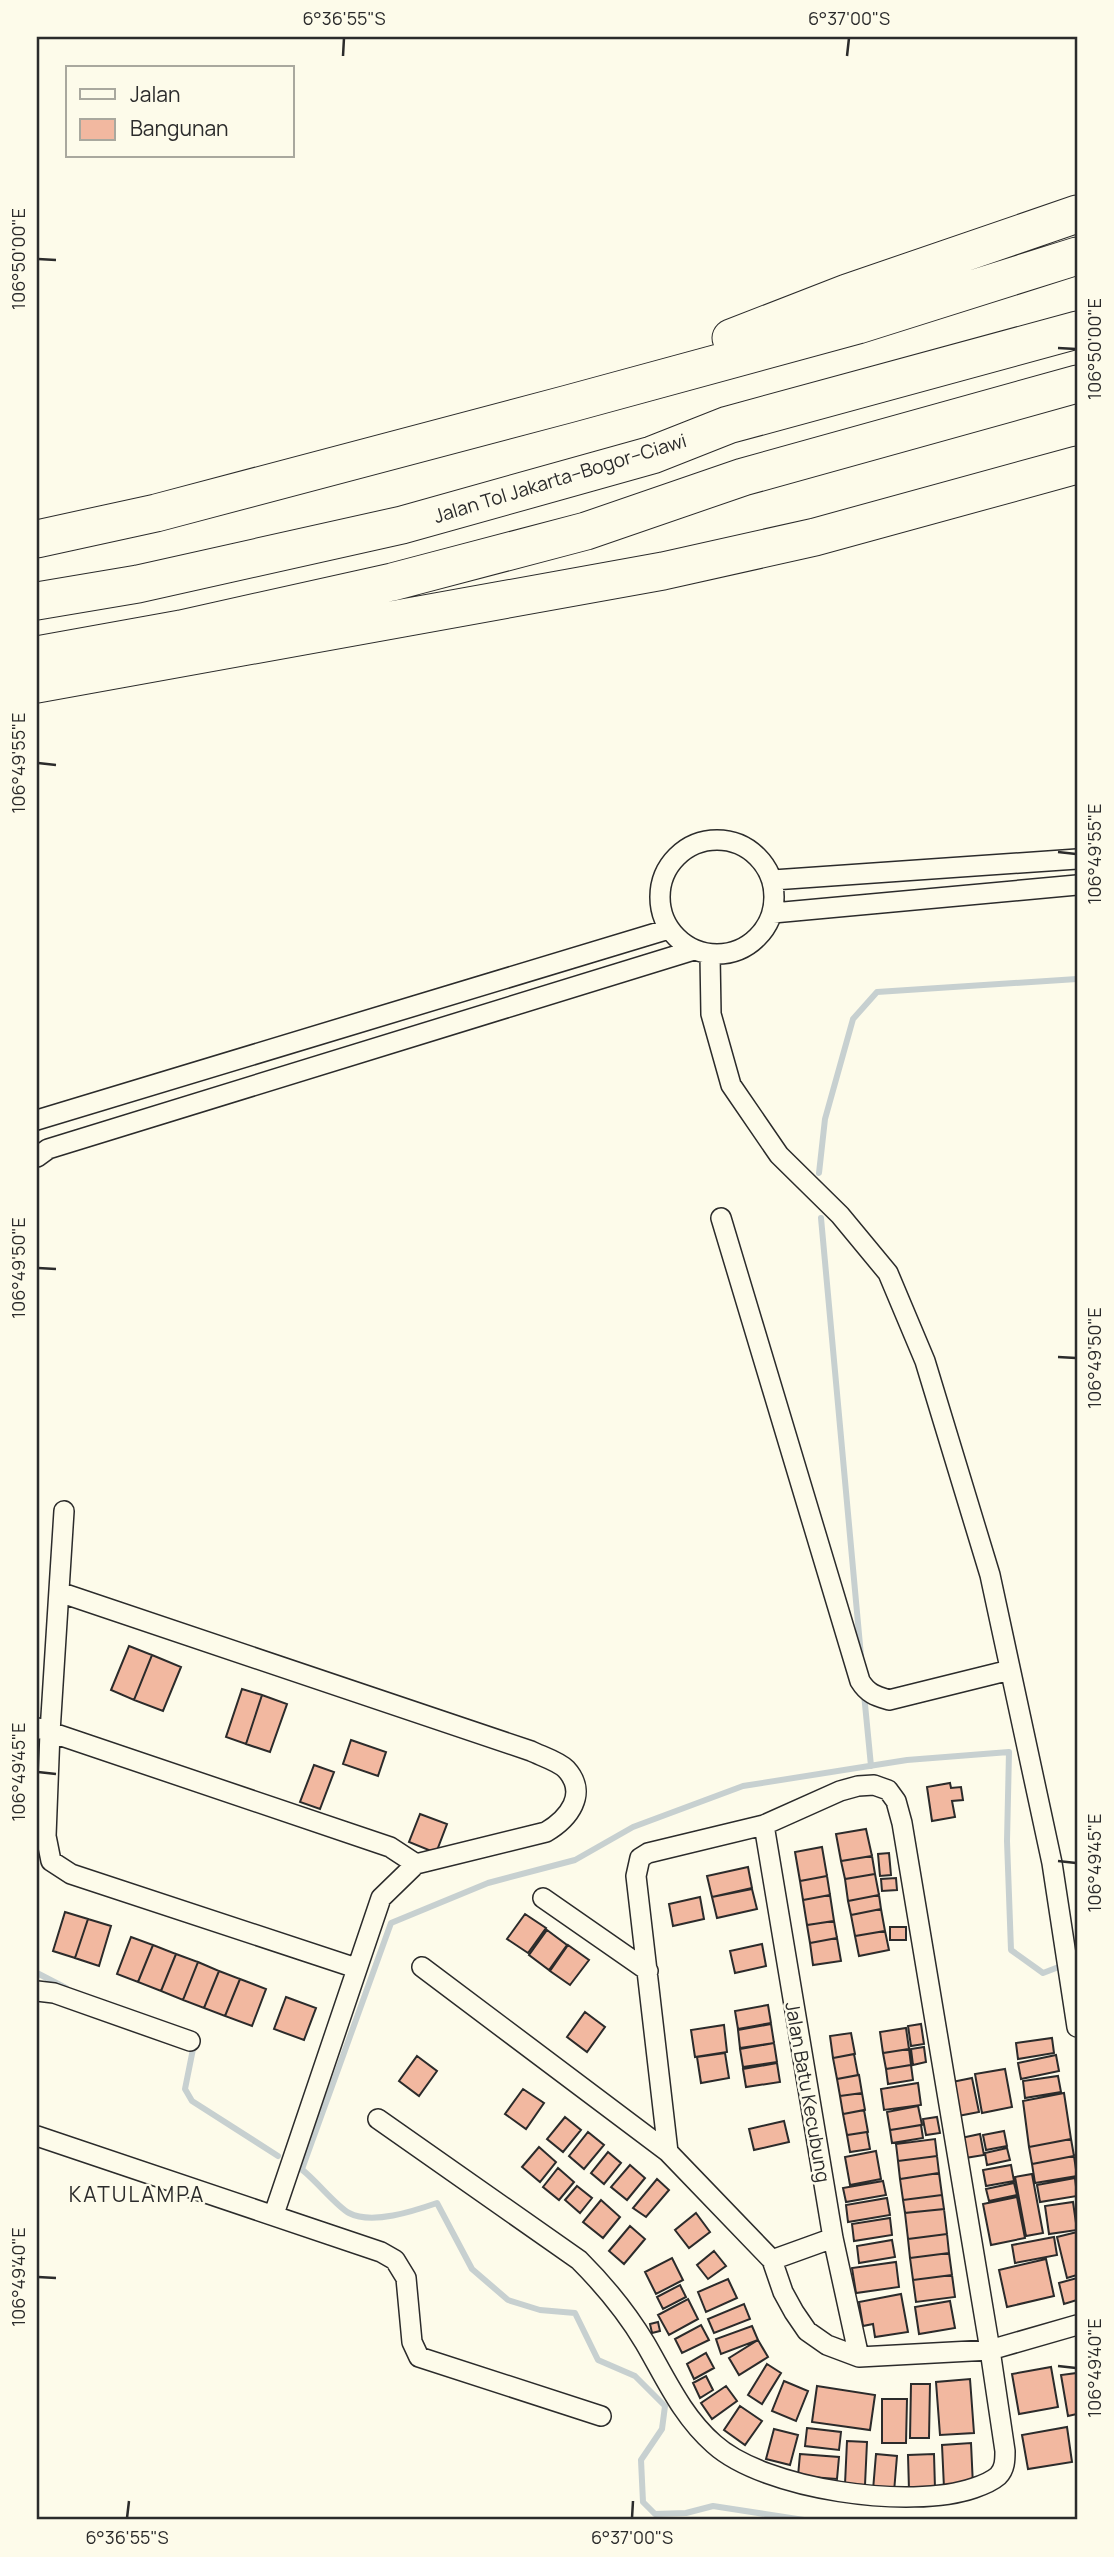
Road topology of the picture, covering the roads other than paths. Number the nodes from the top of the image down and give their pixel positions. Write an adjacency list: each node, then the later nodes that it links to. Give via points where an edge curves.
1 (1077, 214): 5 (highway, via 802,310 684,357)
2 (1077, 256): 5 (highway, via 858,325)
3 (1077, 330): 8 (highway, Jalan Tol Jakarta–Bogor–Ciawi, via 728,425 652,455 402,526 138,584)
4 (1077, 384): 9 (highway, via 743,477 586,531 405,579 181,629)
5 (629, 386): 7 (highway, via 156,513)
6 (1077, 466): 10 (highway, via 815,537 663,571)
7 (37, 539)
8 (37, 601)
9 (37, 654)
10 (37, 684)
11 (1077, 859): 12 (street)
12 (773, 880): 14 (street); 15 (street, via 766,865 741,844 725,839 693,845 679,853 662,881 662,914)
13 (1077, 885): 14 (street)
14 (773, 913): 16 (street, via 749,945 726,954)
15 (669, 929): 16 (street, via 680,942); 17 (street)
16 (702, 952): 18 (street); 24 (street, via 710,1014 731,1085 779,1155 840,1215 888,1273 925,1361 990,1575)
17 (132, 1090): 18 (street); 19 (street)
18 (141, 1119): 20 (street, via 48,1149)
19 (37, 1120)
20 (37, 1157)
21 (721, 1218): 24 (street, via 860,1681 875,1696 889,1700)
22 (64, 1511): 23 (street)
23 (59, 1592): 25 (street); 27 (street, via 531,1751 565,1769 575,1786 574,1806 562,1823 546,1832)
24 (1010, 1670): 33 (street, via 1052,1863)
25 (43, 1730): 27 (street, via 390,1847); 30 (street, via 51,1861 71,1874)
26 (764, 1825): 31 (street, via 640,1857 636,1876); 39 (street, Jalan Batu Kecubung); 42 (street, via 858,1786 888,1790 896,1801)
27 (416, 1864): 30 (street, via 381,1898)
28 (543, 1898): 31 (street)
29 (422, 1967): 37 (street)
30 (356, 1968): 38 (street)
31 (648, 1971): 37 (street)
32 (37, 1991): 34 (street)
33 (1076, 2021)
34 (190, 2041)
35 (378, 2119): 42 (street, via 579,2260 625,2313 695,2425 715,2446 740,2462 782,2479 855,2493 919,2498 989,2483 1004,2465 1005,2451)
36 (37, 2136): 38 (street)
37 (668, 2152): 40 (street)
38 (274, 2214): 44 (street, via 394,2260 406,2278 412,2343 419,2357)
39 (833, 2238): 40 (street); 43 (street, Jalan Batu Kecubung)
40 (772, 2260): 43 (street, via 783,2292 807,2331 827,2345)
41 (1077, 2325): 42 (street)
42 (990, 2350): 43 (street)
43 (859, 2357)
44 (601, 2416)

